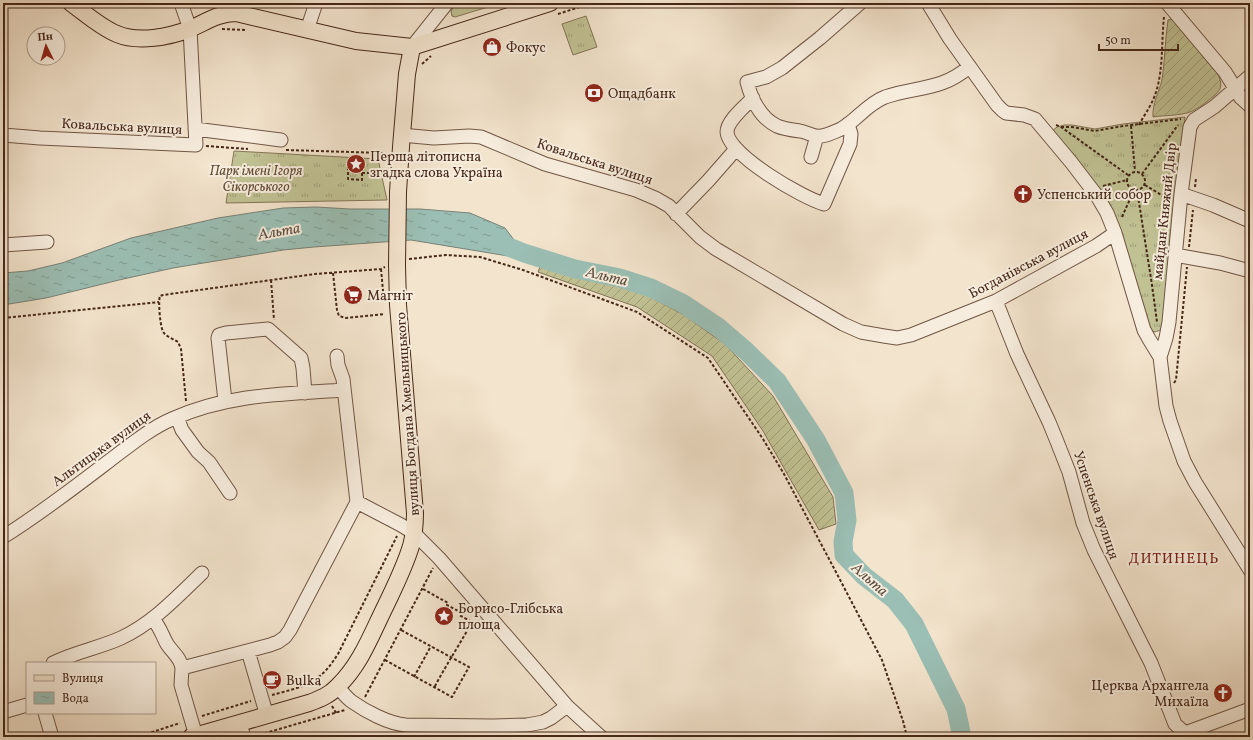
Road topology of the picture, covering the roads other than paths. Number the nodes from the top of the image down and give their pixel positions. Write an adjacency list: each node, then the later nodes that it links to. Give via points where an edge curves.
1 (71, 3): 10 (main road, via 109,30 123,36 151,38)
2 (181, 3): 10 (street, Ковальська вулиця)
3 (316, 3): 11 (street)
4 (447, 3): 12 (street, вулиця Богдана Хмельницького)
5 (860, 3): 16 (street, via 782,68 766,77 747,82)
6 (928, 3): 13 (street)
7 (1167, 3): 15 (street, via 1218,64)
8 (237, 8): 10 (main road); 11 (main road)
9 (552, 9): 12 (main road)
10 (190, 29): 19 (street, Ковальська вулиця)
11 (308, 30): 12 (main road, via 356,41)
12 (412, 47): 21 (main road, вулиця Богдана Хмельницького)
13 (969, 67): 18 (street, via 943,84 876,101); 29 (street, via 1002,110 1006,113 1032,117 1042,127 1092,188)
14 (1250, 76): 15 (street, майдан Княжий Двір)
15 (1235, 90): 17 (street); 26 (street, майдан Княжий Двір, via 1191,123)
16 (753, 98): 22 (street, via 762,114 774,125); 24 (street, via 736,115 728,130 729,140)
17 (1250, 106)
18 (848, 124): 22 (street); 24 (street, via 852,134 850,144 824,204 810,200 783,184)
19 (195, 129): 20 (street, Ковальська вулиця, via 196,145); 23 (street)
20 (3, 135)
21 (402, 135): 27 (street, Ковальська вулиця, via 434,138 481,137 545,164 647,195 664,203); 44 (main road, вулиця Богдана Хмельницького, via 398,192 401,256 398,305 414,496)
22 (817, 136): 25 (street)
23 (282, 145)
24 (736, 149): 27 (street)
25 (811, 157)
26 (1180, 200): 28 (street, via 1213,205); 32 (street, майдан Княжий Двір)
27 (676, 214): 35 (street, Ковальська вулиця, via 716,249)
28 (1250, 221)
29 (1115, 233): 34 (street, Богданівська вулиця); 37 (street, via 1142,324)
30 (47, 242): 31 (street)
31 (3, 244)
32 (1175, 255): 33 (street); 37 (street, майдан Княжий Двір, via 1169,322)
33 (1250, 271)
34 (996, 302): 35 (street, Богданівська вулиця, via 902,337 892,338); 60 (street, Успенська вулиця, via 1056,439 1094,550 1153,669 1175,724)
35 (861, 332)
36 (337, 356): 38 (street)
37 (1160, 357): 46 (street, via 1166,406 1184,461)
38 (344, 390): 39 (street, Альтицька вулиця); 43 (street)
39 (305, 393): 40 (street, Альтицька вулиця); 40 (street, via 301,358 268,329 226,333 219,336 218,342)
40 (225, 401): 41 (street, Альтицька вулиця)
41 (182, 414): 42 (street, via 182,430 209,462); 45 (street, Альтицька вулиця, via 141,437 44,510)
42 (230, 493)
43 (357, 502): 44 (street); 49 (street, via 285,637 278,642)
44 (414, 533): 52 (main road, вулиця Богдана Хмельницького, via 399,576 363,651); 54 (street, via 439,558)
45 (3, 537)
46 (1250, 570)
47 (202, 573): 48 (street)
48 (153, 619): 50 (street, via 112,642); 51 (street)
49 (248, 652): 51 (street); 58 (street)
50 (55, 662)
51 (182, 668): 61 (street, via 181,685)
52 (338, 687): 54 (street, via 351,701 376,716 406,726 527,724 543,722); 58 (main road, вулиця Богдана Хмельницького, via 321,698)
53 (26, 705): 56 (street)
54 (567, 706): 63 (street)
55 (1250, 709): 60 (street)
56 (3, 712)
57 (45, 714): 62 (street)
58 (267, 716): 59 (main road, вулиця Богдана Хмельницького)
59 (242, 730): 61 (main road, вулиця Богдана Хмельницького)
60 (1184, 735)
61 (200, 736)
62 (52, 737)
63 (601, 737)

